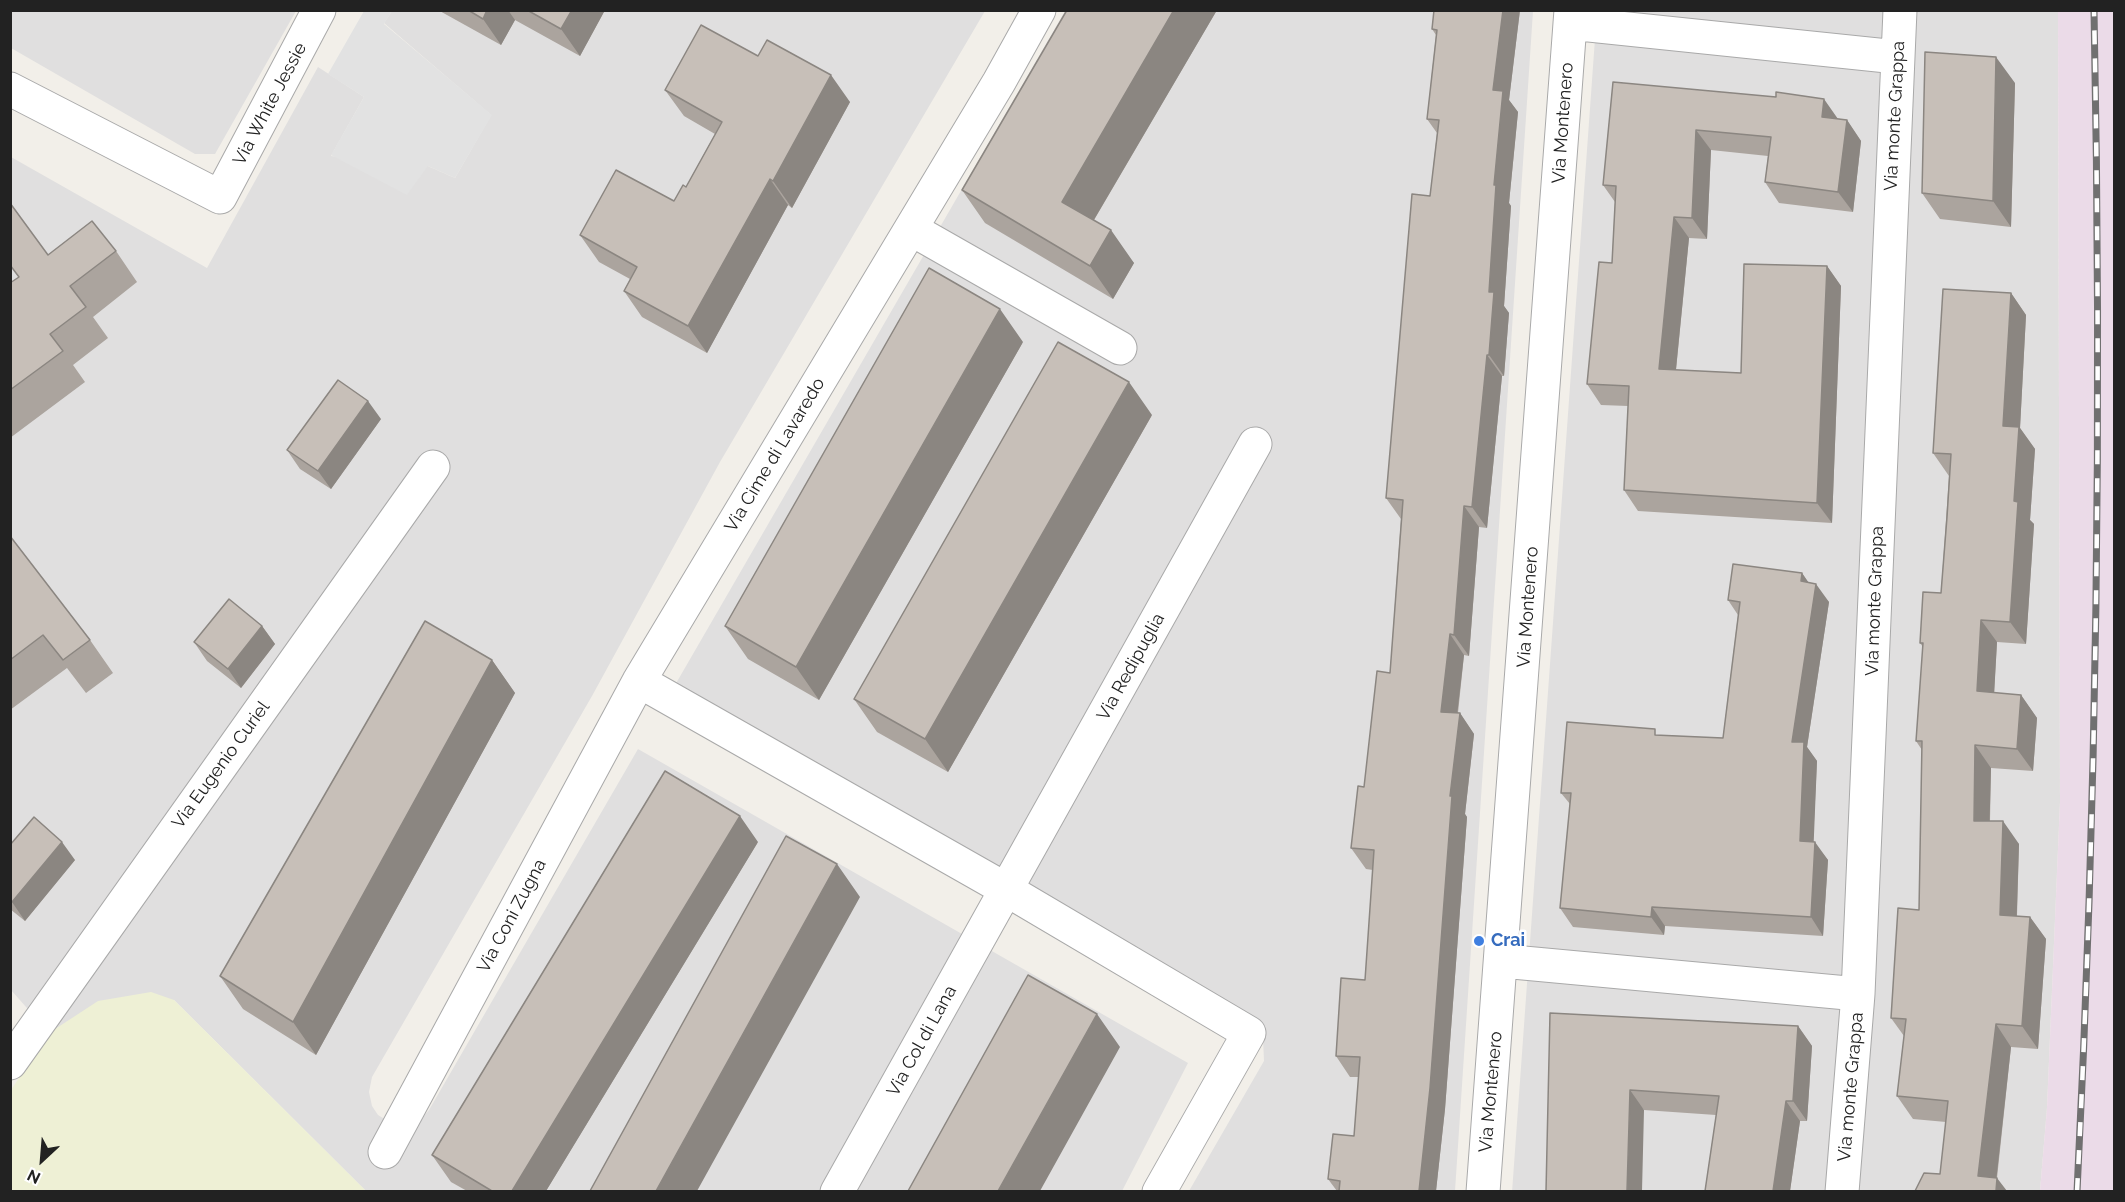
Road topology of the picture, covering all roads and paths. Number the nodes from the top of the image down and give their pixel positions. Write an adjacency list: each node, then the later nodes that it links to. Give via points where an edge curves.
1 (319, 10): 6 (street, Via White Jessie, via 220,197)
2 (1039, 10): 7 (street, Via Cime di Lavaredo)
3 (1900, 10): 5 (street, Via monte Grappa)
4 (1571, 17): 5 (street, Via Montenero); 13 (street, Via Montenero)
5 (1897, 57): 14 (street, Via monte Grappa)
6 (10, 89)
7 (910, 229): 8 (street); 11 (street, Via Cime di Lavaredo)
8 (1120, 348)
9 (1256, 444): 12 (street, Via Redipuglia)
10 (433, 467): 15 (street, Via Eugenio Curiel)
11 (639, 681): 12 (street); 16 (street, Via Coni Zugna)
12 (1007, 890): 17 (street, Via Col di Lana); 18 (street, via 1249,1033)
13 (1502, 962): 14 (street); 19 (street, Via Montenero)
14 (1858, 994): 20 (street, Via monte Grappa)
15 (10, 1064)
16 (385, 1152)
17 (837, 1191)
18 (1159, 1191)
19 (1483, 1191)
20 (1842, 1191)

